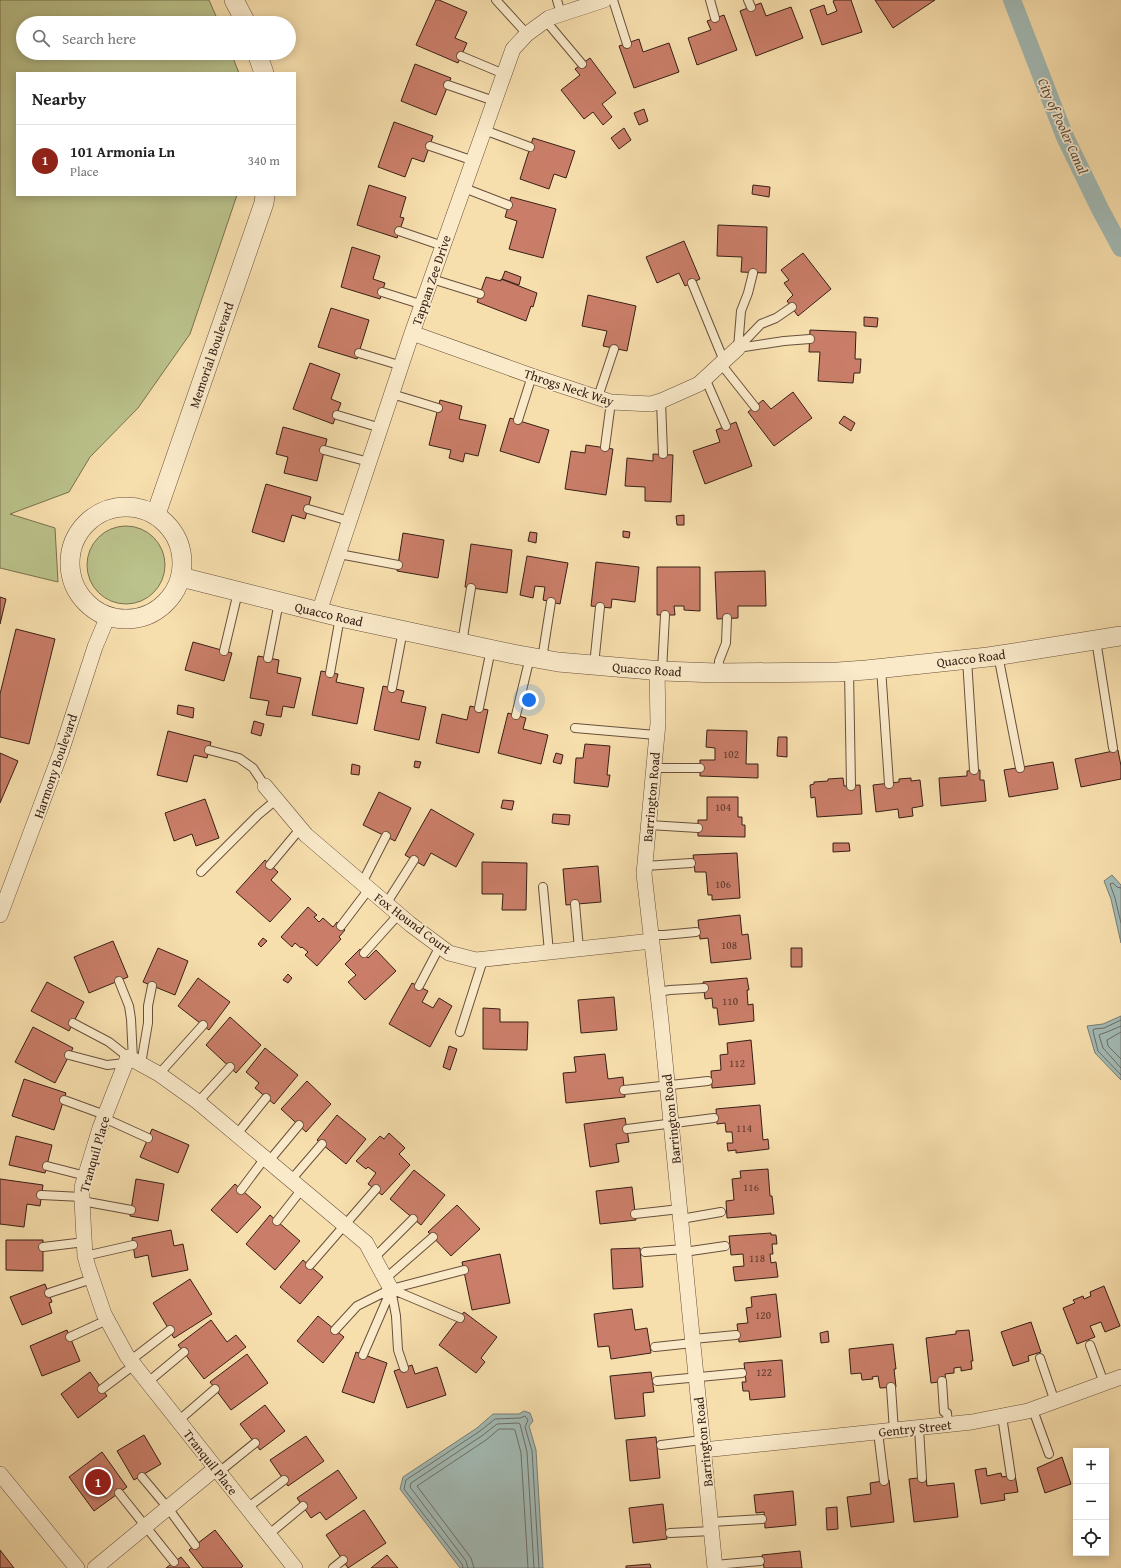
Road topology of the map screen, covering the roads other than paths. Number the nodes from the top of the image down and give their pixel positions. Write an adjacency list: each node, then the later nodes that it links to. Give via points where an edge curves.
1 (234, 0): 7 (street)
2 (496, 0): 10 (lane)
3 (604, 0): 6 (street, Tappan Zee Drive)
4 (614, 0): 11 (lane)
5 (710, 0): 8 (lane)
6 (559, 7): 9 (street, Tappan Zee Drive)
7 (242, 16)
8 (715, 18)
9 (546, 20): 10 (street, Tappan Zee Drive); 14 (lane)
10 (527, 34): 16 (street, Tappan Zee Drive, via 513,49)
11 (627, 44)
12 (461, 56): 16 (lane)
13 (260, 60): 15 (street)
14 (582, 64)
15 (264, 72)
16 (504, 74): 18 (street, Tappan Zee Drive)
17 (448, 85): 18 (lane)
18 (494, 101): 19 (street, Tappan Zee Drive)
19 (484, 130): 21 (lane); 22 (street, Tappan Zee Drive)
20 (430, 146): 22 (lane)
21 (530, 147)
22 (474, 161): 23 (street, Tappan Zee Drive)
23 (464, 188): 25 (lane); 27 (street, Tappan Zee Drive)
24 (265, 196): 58 (street, Memorial Boulevard)
25 (508, 205)
26 (399, 231): 27 (lane)
27 (443, 246): 29 (street, Tappan Zee Drive)
28 (753, 272): 37 (lane, via 741,311)
29 (432, 278): 32 (lane); 33 (street, Tappan Zee Drive)
30 (692, 283): 40 (lane)
31 (382, 292): 33 (lane)
32 (480, 294)
33 (423, 305): 35 (street, Tappan Zee Drive)
34 (792, 307): 37 (lane, via 761,324)
35 (412, 334): 41 (street, Tappan Zee Drive); 42 (street, Throgs Neck Way)
36 (810, 340): 37 (lane)
37 (738, 348): 40 (street, Throgs Neck Way)
38 (614, 349): 45 (lane)
39 (359, 353): 41 (lane)
40 (723, 363): 43 (street, Throgs Neck Way); 47 (lane)
41 (402, 366): 44 (street, Tappan Zee Drive)
42 (532, 376): 45 (street, Throgs Neck Way); 50 (lane)
43 (705, 378): 46 (street, Throgs Neck Way, via 699,384); 51 (lane)
44 (392, 394): 48 (lane); 52 (street, Tappan Zee Drive)
45 (604, 399): 46 (street, Throgs Neck Way, via 651,404); 53 (lane)
46 (661, 401): 55 (lane)
47 (755, 407)
48 (438, 408)
49 (337, 416): 52 (lane)
50 (518, 420)
51 (726, 426)
52 (381, 428): 56 (street, Tappan Zee Drive)
53 (605, 447)
54 (324, 450): 56 (lane)
55 (663, 454)
56 (370, 462): 59 (street, Tappan Zee Drive)
57 (308, 509): 59 (lane)
58 (156, 514): 62 (street, via 170,526 179,542 183,560); 70 (street, via 139,507 119,506 101,512 91,519 75,538 70,557 71,576 78,593 91,607)
59 (350, 521): 60 (street, Tappan Zee Drive)
60 (339, 554): 61 (lane); 68 (street, Tappan Zee Drive)
61 (398, 565)
62 (181, 578): 64 (street, Quacco Road); 70 (street, via 173,594 161,608 144,617 126,620)
63 (471, 588): 76 (lane)
64 (238, 592): 65 (street, Quacco Road); 78 (lane)
65 (280, 602): 68 (street, Quacco Road); 80 (lane)
66 (551, 602): 81 (lane)
67 (600, 607): 83 (lane)
68 (319, 612): 71 (street, Quacco Road)
69 (665, 615): 85 (lane)
70 (108, 616): 118 (street, Harmony Boulevard)
71 (340, 617): 73 (street, Quacco Road); 88 (lane)
72 (727, 618): 87 (lane, via 726,643 719,660)
73 (403, 630): 76 (street, Quacco Road); 89 (lane)
74 (1121, 636): 75 (street, Quacco Road)
75 (1096, 640): 79 (street, Quacco Road); 94 (lane)
76 (462, 643): 77 (street, Quacco Road)
77 (492, 649): 81 (street, Quacco Road); 90 (lane)
78 (224, 651)
79 (998, 655): 82 (street, Quacco Road); 98 (lane)
80 (268, 658)
81 (536, 658): 83 (street, Quacco Road); 91 (lane)
82 (967, 659): 84 (street, Quacco Road); 99 (lane)
83 (594, 665): 85 (street, Quacco Road)
84 (881, 668): 86 (street, Quacco Road); 100 (lane)
85 (660, 670): 87 (street, Quacco Road); 93 (street, Barrington Road)
86 (848, 671): 87 (street, Quacco Road); 102 (lane)
87 (719, 672)
88 (330, 673)
89 (392, 688)
90 (479, 708)
91 (516, 715)
92 (575, 728): 93 (lane)
93 (656, 735): 96 (street, Barrington Road)
94 (1113, 748)
95 (209, 750): 101 (lane, via 239,758 253,768)
96 (654, 768): 97 (lane); 104 (street, Barrington Road)
97 (700, 768)
98 (1020, 768)
99 (974, 770)
100 (889, 784)
101 (265, 786): 103 (street, Fox Hound Court)
102 (850, 786)
103 (276, 800): 106 (street, Fox Hound Court); 112 (lane)
104 (649, 825): 105 (lane); 111 (street, Barrington Road)
105 (698, 828)
106 (300, 829): 110 (lane); 113 (street, Fox Hound Court)
107 (386, 836): 113 (lane)
108 (414, 860): 115 (lane)
109 (691, 863): 111 (lane)
110 (270, 865)
111 (645, 866): 121 (street, Barrington Road)
112 (201, 872)
113 (366, 886): 115 (street, Fox Hound Court); 119 (lane)
114 (543, 887): 124 (lane)
115 (386, 904): 117 (street, Fox Hound Court)
116 (575, 904): 123 (lane)
117 (399, 914): 122 (street, Fox Hound Court); 125 (lane)
118 (0, 915)
119 (341, 926)
120 (696, 932): 121 (lane)
121 (652, 938): 123 (street, Fox Hound Court); 131 (street, Barrington Road)
122 (440, 946): 126 (street, Fox Hound Court, via 449,953); 129 (lane)
123 (579, 949): 124 (street, Fox Hound Court)
124 (549, 952): 126 (street, Fox Hound Court)
125 (364, 953)
126 (483, 960): 134 (lane)
127 (119, 981): 136 (lane, via 131,1019)
128 (152, 986): 136 (lane, via 148,1023)
129 (419, 986)
130 (704, 988): 131 (lane)
131 (658, 992): 140 (street, Barrington Road)
132 (73, 1023): 136 (lane, via 109,1042)
133 (203, 1025): 138 (lane)
134 (460, 1032)
135 (69, 1055): 136 (lane, via 107,1065)
136 (132, 1061): 138 (street); 145 (street, Tranquil Place)
137 (230, 1067): 144 (lane)
138 (159, 1074): 144 (street)
139 (708, 1081): 140 (lane)
140 (668, 1085): 141 (lane); 147 (street, Barrington Road)
141 (624, 1090)
142 (266, 1098): 150 (lane)
143 (64, 1100): 145 (lane)
144 (198, 1102): 150 (street)
145 (105, 1116): 151 (lane); 155 (street, Tranquil Place)
146 (714, 1118): 147 (lane)
147 (671, 1123): 149 (lane); 164 (street, Barrington Road)
148 (300, 1125): 153 (lane)
149 (627, 1129)
150 (236, 1134): 153 (street)
151 (148, 1138)
152 (322, 1144): 156 (lane)
153 (267, 1159): 156 (street); 157 (lane)
154 (47, 1166): 155 (lane)
155 (86, 1176): 160 (street, Tranquil Place, via 82,1187)
156 (296, 1184): 166 (lane); 167 (street)
157 (241, 1190)
158 (376, 1190): 167 (lane)
159 (41, 1195): 160 (lane)
160 (82, 1199): 161 (lane); 172 (street, Tranquil Place)
161 (131, 1210)
162 (722, 1212): 164 (lane)
163 (635, 1214): 164 (lane)
164 (680, 1214): 173 (street, Barrington Road)
165 (413, 1218): 175 (lane)
166 (277, 1221)
167 (344, 1225): 175 (street, via 366,1243); 176 (lane)
168 (433, 1237): 179 (lane)
169 (133, 1245): 172 (lane)
170 (725, 1246): 173 (lane)
171 (43, 1247): 172 (lane)
172 (85, 1249): 178 (street, Tranquil Place)
173 (684, 1251): 174 (lane); 187 (street, Barrington Road)
174 (645, 1252)
175 (374, 1258): 179 (street)
176 (310, 1265)
177 (464, 1270): 179 (lane)
178 (92, 1279): 180 (lane); 182 (street, Tranquil Place)
179 (389, 1284): 181 (lane); 184 (lane, via 357,1306); 191 (lane); 194 (lane, via 396,1316 398,1350)
180 (49, 1293)
181 (460, 1318)
182 (107, 1320): 186 (lane); 193 (street, Tranquil Place)
183 (170, 1330): 193 (lane)
184 (335, 1330)
185 (736, 1335): 187 (lane)
186 (70, 1337)
187 (693, 1341): 189 (lane); 197 (street, Barrington Road)
188 (1090, 1345): 201 (lane)
189 (655, 1346)
190 (184, 1352): 200 (lane)
191 (363, 1355)
192 (1040, 1358): 205 (lane)
193 (133, 1363): 200 (street, Tranquil Place); 203 (lane)
194 (404, 1368)
195 (742, 1373): 197 (lane)
196 (1121, 1376): 201 (street, Gentry Street)
197 (696, 1377): 198 (lane); 215 (street, Barrington Road)
198 (657, 1381)
199 (942, 1381): 209 (lane, via 944,1412 947,1413)
200 (148, 1382): 208 (street, Tranquil Place)
201 (1104, 1384): 205 (street, Gentry Street)
202 (891, 1387): 211 (lane)
203 (102, 1389)
204 (215, 1389): 208 (lane)
205 (1055, 1402): 206 (street, Gentry Street)
206 (1032, 1410): 207 (street, Gentry Street); 216 (lane)
207 (1002, 1416): 209 (street, Gentry Street); 219 (lane)
208 (178, 1421): 217 (street, Tranquil Place)
209 (948, 1425): 210 (street, Gentry Street)
210 (919, 1428): 211 (street, Gentry Street); 221 (lane)
211 (894, 1431): 212 (street, Gentry Street)
212 (878, 1432): 215 (street, Gentry Street); 223 (lane)
213 (255, 1443): 217 (lane)
214 (661, 1445): 215 (lane)
215 (703, 1445): 230 (street, Barrington Road)
216 (1048, 1454)
217 (217, 1470): 226 (street); 227 (street, Tranquil Place)
218 (0, 1474): 238 (street)
219 (1011, 1476)
220 (142, 1477): 226 (lane)
221 (922, 1478)
222 (284, 1480): 227 (lane)
223 (884, 1481)
224 (119, 1493): 229 (lane)
225 (303, 1506): 232 (lane)
226 (168, 1508): 229 (street); 233 (lane)
227 (247, 1508): 232 (street, Tranquil Place)
228 (762, 1519): 230 (lane)
229 (145, 1526): 236 (lane); 239 (street)
230 (711, 1526): 231 (lane); 237 (street, Barrington Road)
231 (670, 1533)
232 (268, 1535): 240 (street, Tranquil Place)
233 (195, 1545)
234 (343, 1560): 241 (lane)
235 (760, 1561): 237 (lane)
236 (174, 1562)
237 (715, 1566)
238 (77, 1568)
239 (95, 1568)
240 (295, 1568)
241 (333, 1568)

